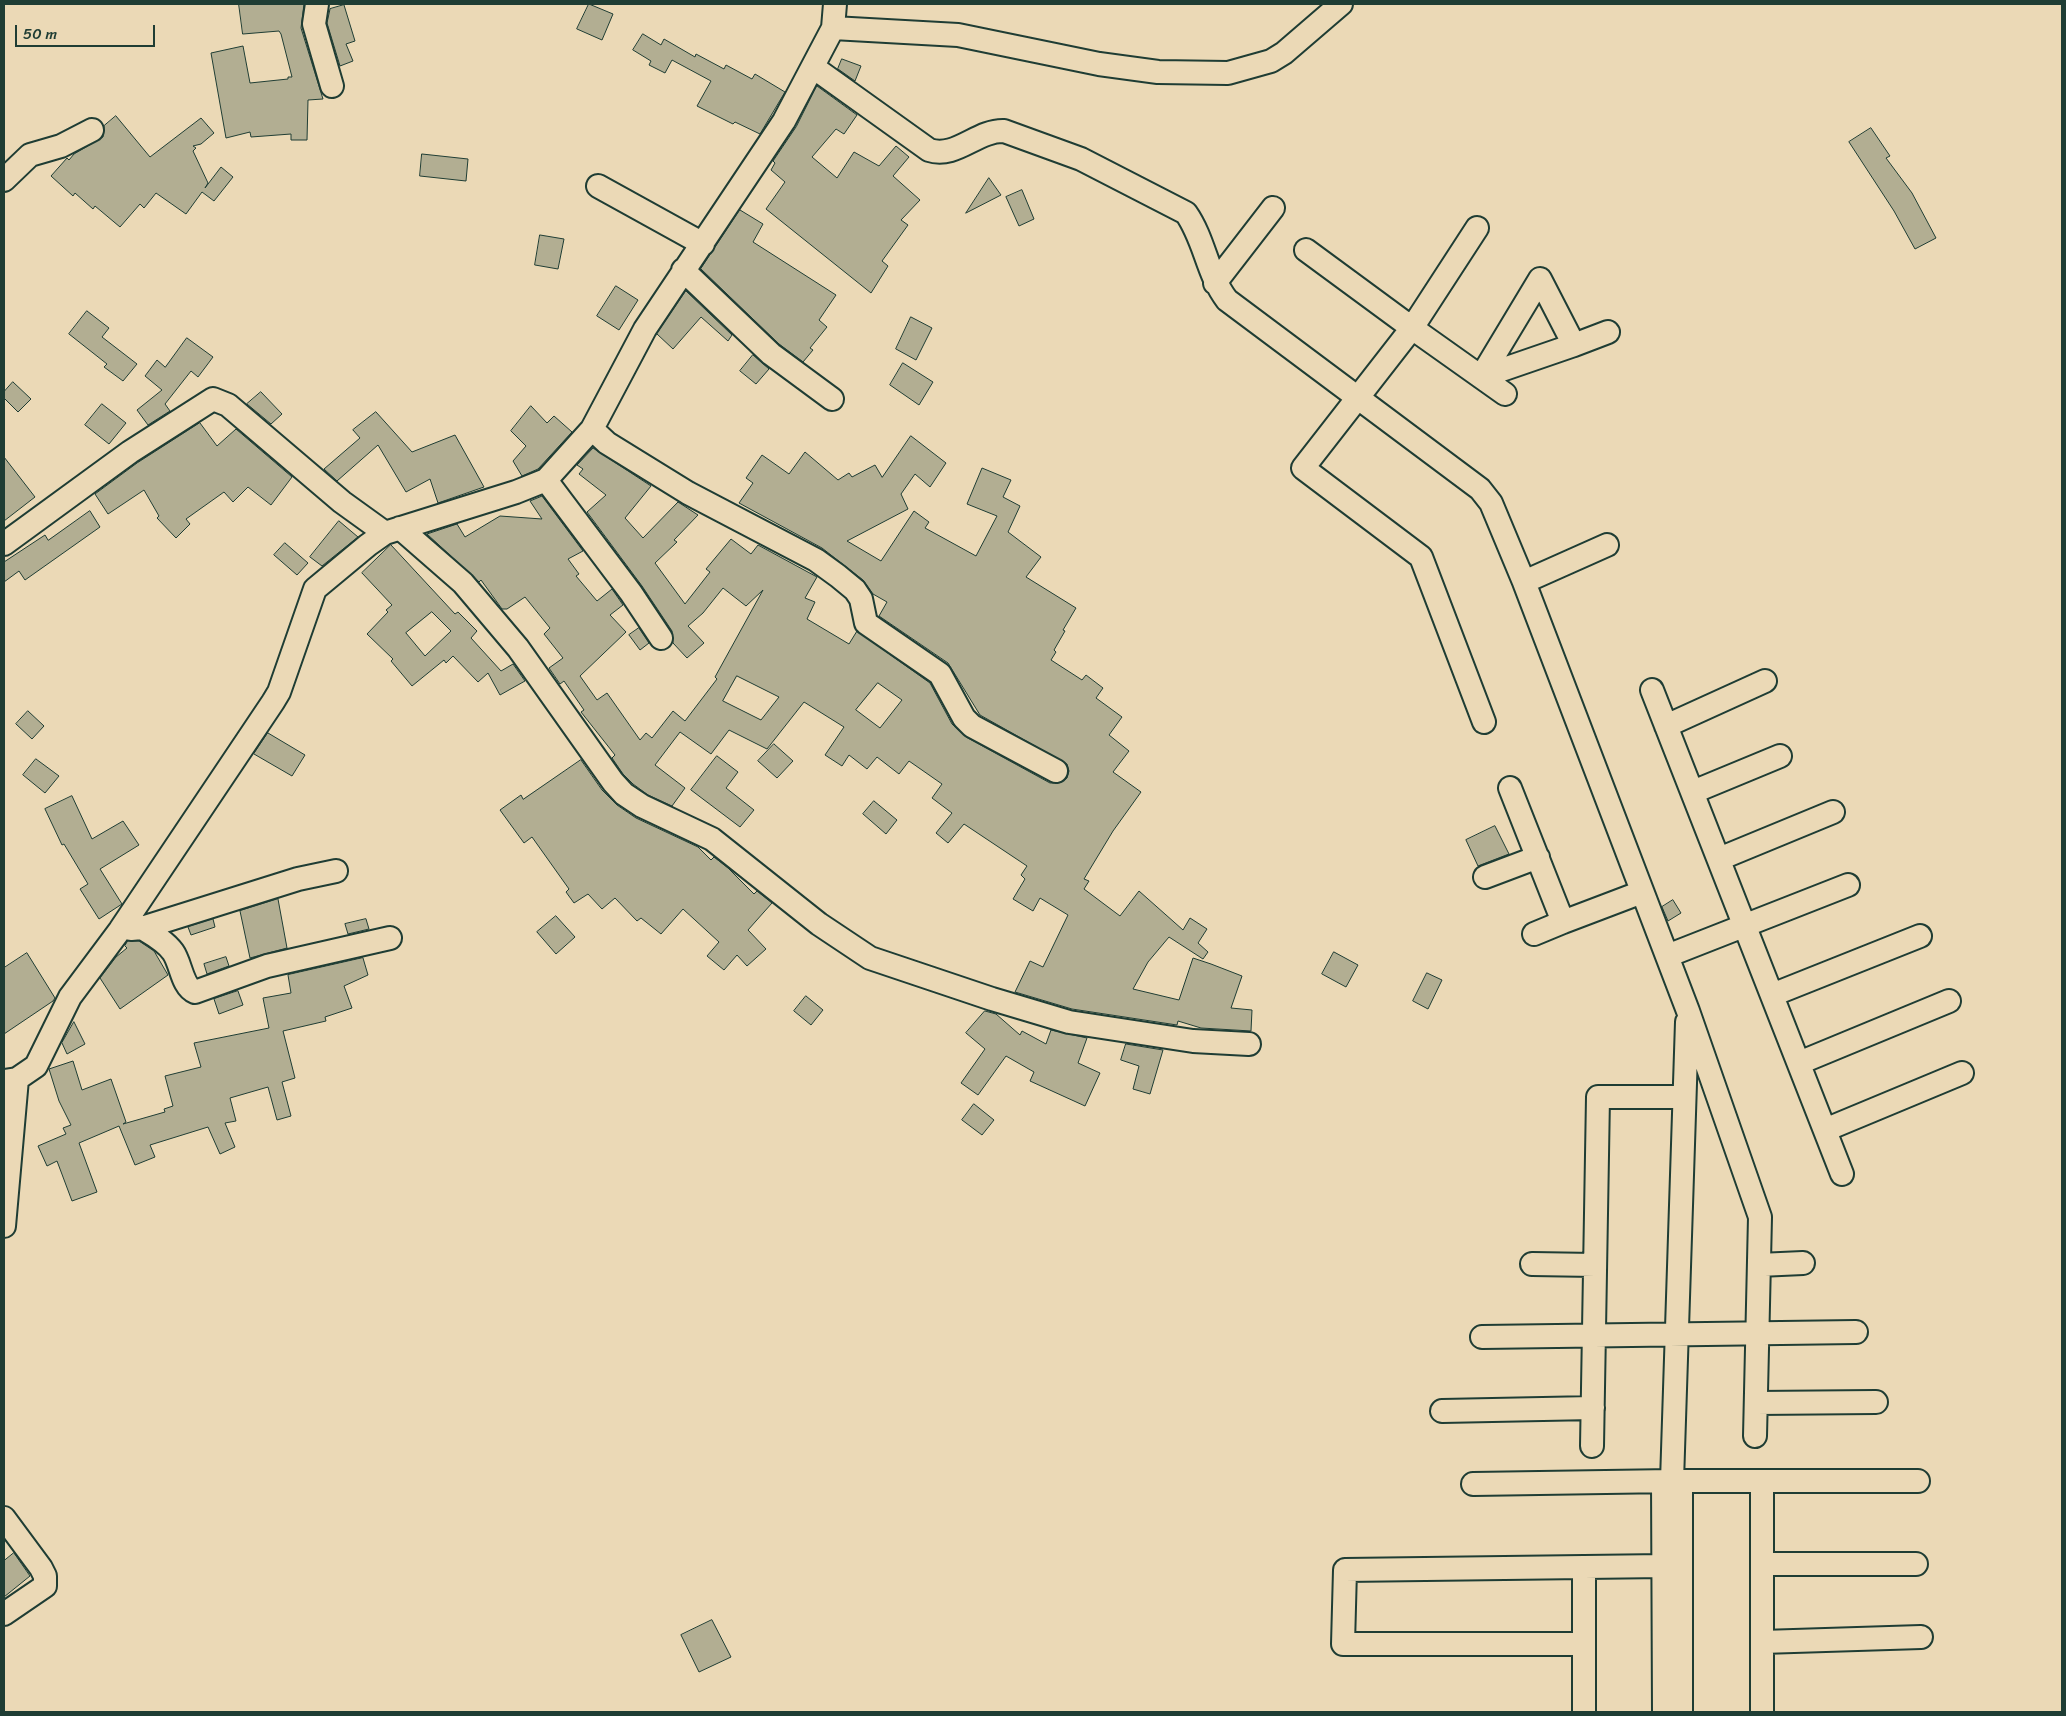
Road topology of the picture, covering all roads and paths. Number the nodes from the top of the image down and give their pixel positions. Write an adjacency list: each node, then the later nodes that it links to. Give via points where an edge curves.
1 (317, 4): 6 (street, via 314,24)
2 (835, 4): 4 (street)
3 (1341, 4): 4 (street, via 1284,53 1270,61 1228,72 1158,72 1098,64 958,35)
4 (833, 28): 5 (street)
5 (813, 67): 12 (street, via 784,122); 15 (street, via 929,150 948,151 994,131 1004,131 1081,159 1181,210 1194,227)
6 (332, 86)
7 (92, 130): 8 (street, via 60,146 30,155)
8 (4, 180)
9 (598, 186): 12 (street)
10 (1273, 208): 15 (street)
11 (1477, 228): 16 (street)
12 (703, 244): 14 (street)
13 (1306, 250): 16 (street)
14 (683, 270): 22 (street, via 771,354); 23 (street, via 645,329)
15 (1215, 283): 21 (street, via 1227,300 1244,314)
16 (1412, 328): 19 (street); 21 (street)
17 (1608, 332): 18 (street)
18 (1574, 345): 19 (street); 19 (street, via 1540,279)
19 (1481, 377): 20 (street)
20 (1505, 394)
21 (1357, 398): 28 (street, via 1486,495); 32 (street, via 1303,468 1421,556)
22 (832, 399)
23 (592, 429): 24 (street); 35 (street, via 607,443 688,493 816,560 838,576 861,599 866,622 940,674 964,718 972,726)
24 (546, 480): 25 (street); 29 (street)
25 (392, 531): 26 (street, via 342,502 228,405 213,399 130,452); 47 (street, via 368,545 315,589 279,692); 55 (street, via 464,583 518,648 624,794 712,839 818,924 870,958 992,1000 1069,1022 1193,1041)
26 (4, 544)
27 (1607, 545): 28 (street)
28 (1524, 582): 44 (street)
29 (661, 638)
30 (1765, 681): 33 (street)
31 (1652, 690): 33 (street)
32 (1484, 722)
33 (1666, 726): 37 (street)
34 (1780, 756): 37 (street)
35 (1056, 771)
36 (1510, 788): 39 (street)
37 (1693, 792): 40 (street)
38 (1833, 812): 40 (street)
39 (1538, 857): 42 (street); 45 (street)
40 (1719, 859): 46 (street)
41 (336, 870): 47 (street)
42 (1485, 877)
43 (1848, 885): 46 (street)
44 (1642, 892): 45 (street); 51 (street)
45 (1563, 922): 48 (street)
46 (1745, 925): 51 (street); 52 (street)
47 (131, 929): 50 (street, via 165,943 173,952 188,987 195,992 267,966); 58 (street, via 70,997 36,1066)
48 (1534, 934)
49 (1920, 936): 52 (street)
50 (390, 938)
51 (1667, 956): 54 (street)
52 (1772, 995): 56 (street)
53 (1949, 1001): 56 (street)
54 (1688, 1011): 59 (street); 65 (street, via 1760,1216)
55 (1249, 1044)
56 (1799, 1063): 60 (street)
57 (1962, 1073): 60 (street)
58 (11, 1080): 62 (street)
59 (1683, 1097): 66 (street, via 1598,1097); 69 (street)
60 (1825, 1130): 61 (street)
61 (1842, 1174)
62 (4, 1226)
63 (1803, 1263): 65 (street)
64 (1532, 1264): 66 (street)
65 (1759, 1264): 67 (street)
66 (1595, 1265): 70 (street)
67 (1757, 1332): 68 (street); 69 (street); 73 (street)
68 (1856, 1332)
69 (1675, 1334): 70 (street); 78 (street)
70 (1593, 1335): 71 (street); 74 (street)
71 (1482, 1337)
72 (1876, 1402): 73 (street)
73 (1756, 1403): 76 (street)
74 (1593, 1408): 75 (street); 77 (street)
75 (1442, 1412)
76 (1755, 1436)
77 (1592, 1446)
78 (1672, 1481): 79 (street); 81 (street); 85 (street); 93 (street)
79 (1762, 1481): 80 (street); 83 (street)
80 (1918, 1482)
81 (1473, 1484)
82 (4, 1518): 87 (street, via 41,1568 45,1586)
83 (1762, 1564): 84 (street); 89 (street)
84 (1916, 1564)
85 (1664, 1566): 86 (street); 92 (street)
86 (1584, 1567): 90 (street); 90 (street, via 1345,1570 1343,1644)
87 (4, 1614)
88 (1922, 1637): 89 (street)
89 (1762, 1642): 94 (street)
90 (1584, 1644): 91 (street)
91 (1584, 1712)
92 (1664, 1712)
93 (1681, 1712)
94 (1762, 1712)

